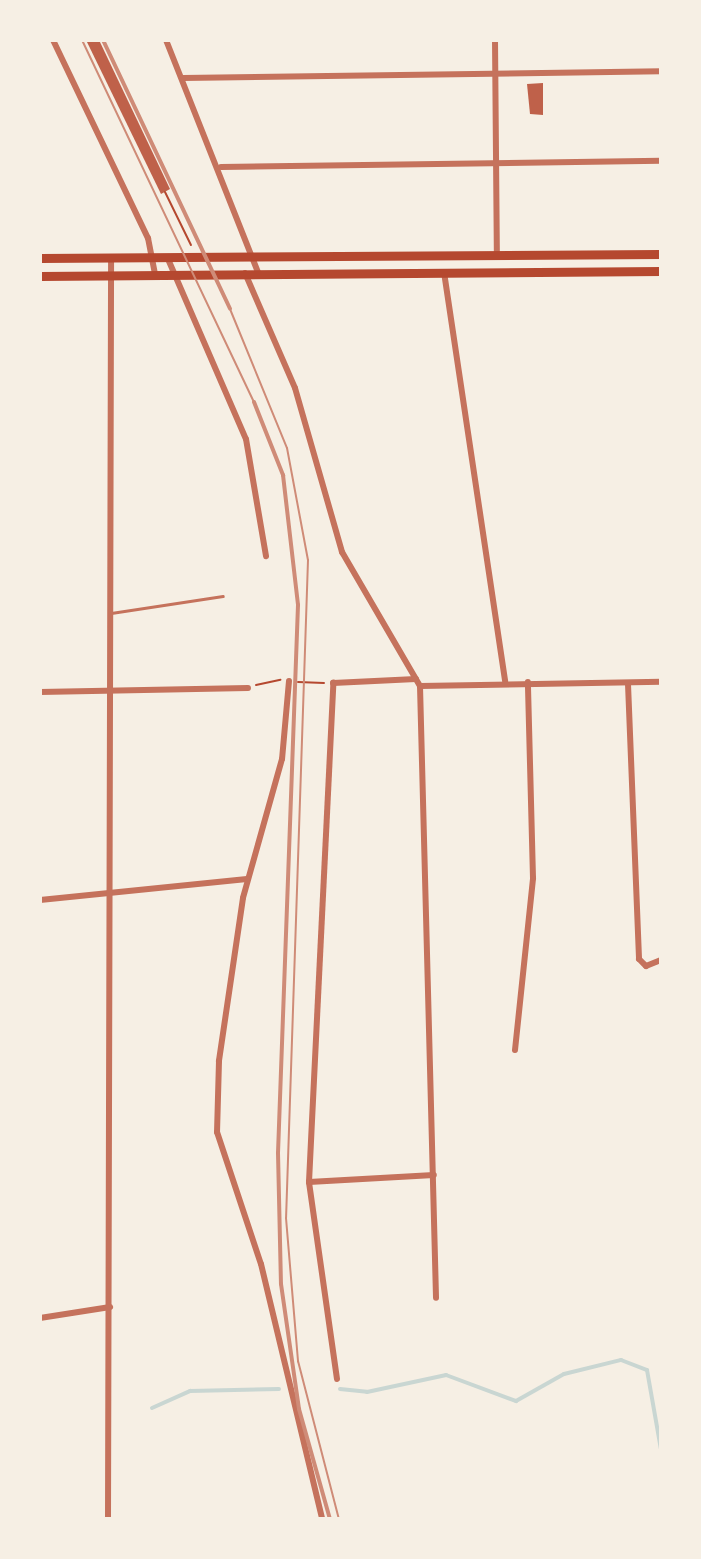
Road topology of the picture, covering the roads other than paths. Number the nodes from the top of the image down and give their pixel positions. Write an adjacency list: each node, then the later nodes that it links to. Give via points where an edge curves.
1 (53, 40): 15 (street)
2 (166, 40): 6 (street)
3 (495, 40): 5 (street)
4 (661, 71): 5 (street)
5 (496, 72): 6 (street); 7 (street)
6 (183, 78): 9 (street)
7 (496, 160): 8 (street); 9 (street); 10 (street)
8 (661, 161)
9 (221, 167): 13 (street)
10 (497, 253): 11 (main road); 13 (main road)
11 (661, 254)
12 (111, 257): 14 (main road); 15 (main road); 22 (street)
13 (255, 257): 16 (main road); 19 (street)
14 (40, 258)
15 (153, 258): 16 (main road); 23 (street)
16 (168, 259): 21 (street)
17 (661, 271): 20 (main road)
18 (244, 272): 19 (main road); 21 (main road); 32 (street, via 305,416 342,552)
19 (258, 272): 20 (main road)
20 (444, 272): 29 (street)
21 (173, 273): 23 (main road); 25 (street, via 246,439)
22 (109, 274): 23 (main road); 24 (main road); 27 (street)
23 (155, 274)
24 (40, 276)
25 (266, 556)
26 (223, 596): 27 (lane)
27 (111, 613): 36 (street)
28 (289, 681): 37 (street, via 282,759)
29 (505, 681): 30 (street); 32 (street)
30 (528, 682): 33 (street); 41 (street, via 533,878)
31 (661, 682): 33 (street)
32 (418, 683): 42 (street); 43 (street, via 333,683)
33 (628, 684): 40 (street, via 639,959 646,966)
34 (248, 688): 36 (street)
35 (40, 692): 36 (street)
36 (112, 692): 38 (street)
37 (247, 879): 38 (street); 49 (street, via 219,1061 217,1132 261,1264)
38 (113, 889): 39 (street); 45 (street)
39 (40, 900)
40 (661, 960)
41 (515, 1050)
42 (434, 1175): 43 (street); 44 (street)
43 (309, 1182): 47 (street)
44 (436, 1298)
45 (110, 1307): 46 (street); 48 (street)
46 (40, 1318)
47 (337, 1379)
48 (108, 1519)
49 (322, 1519)

